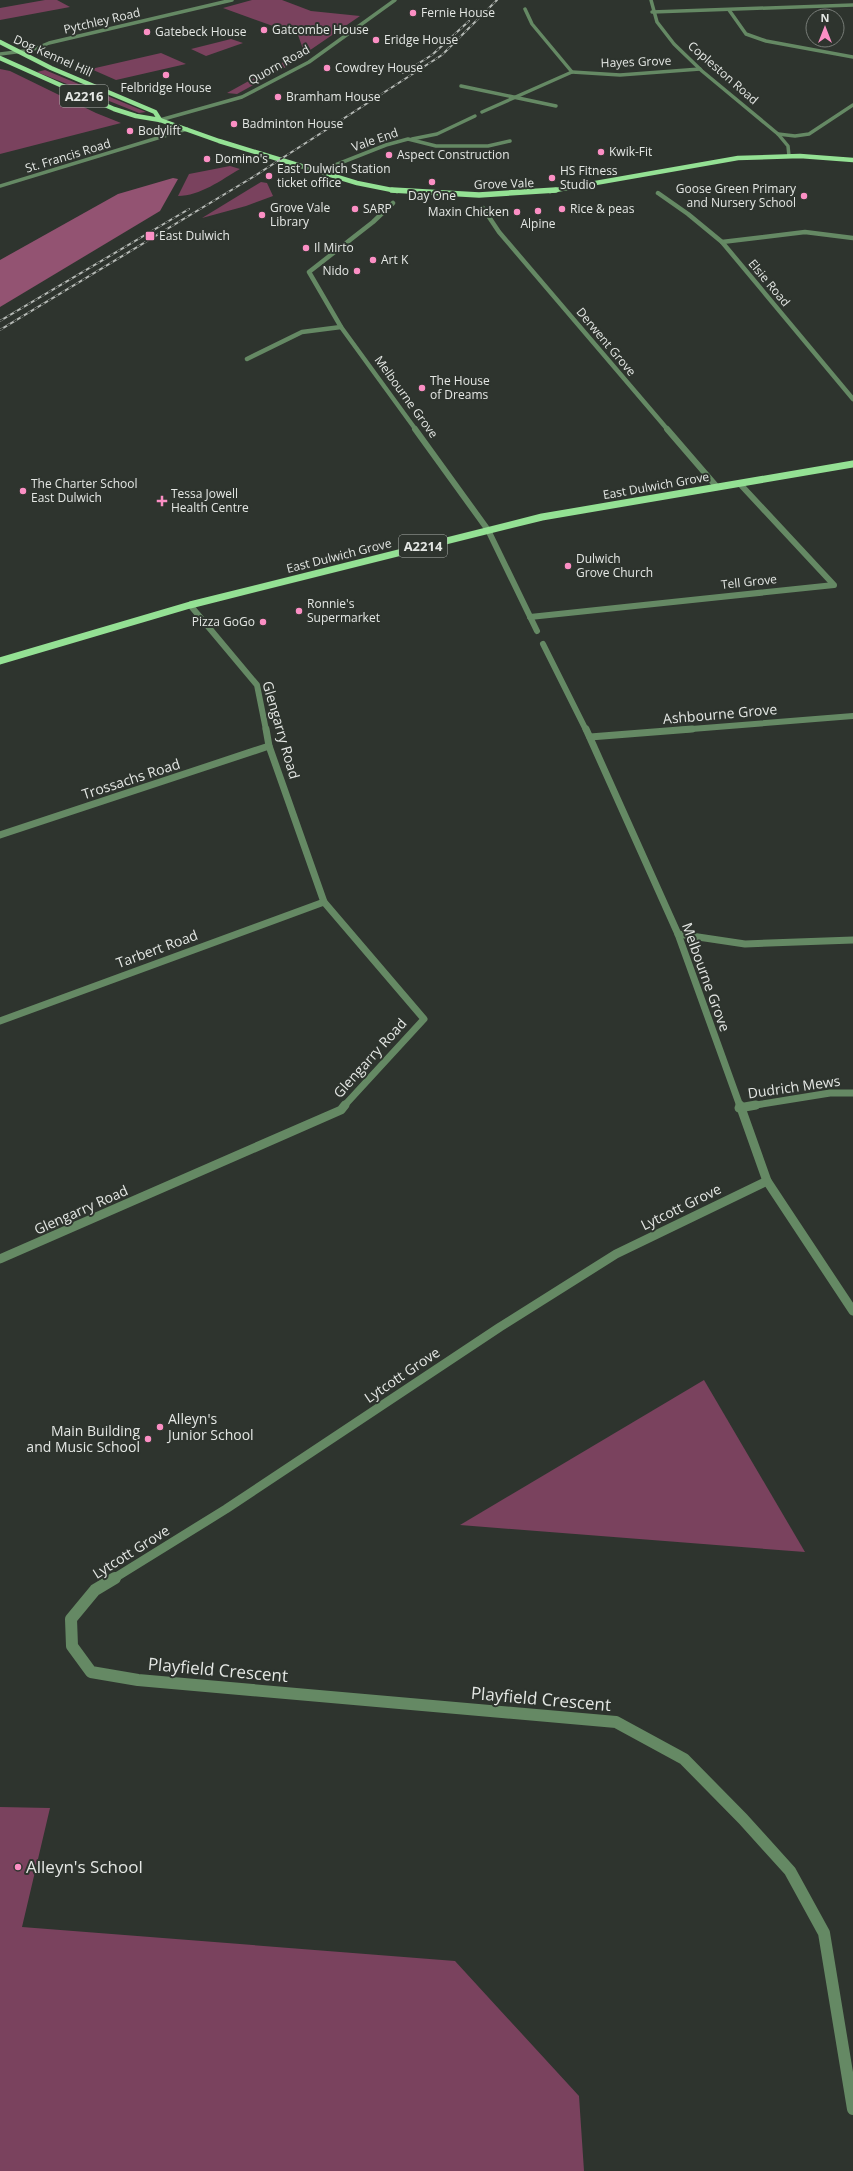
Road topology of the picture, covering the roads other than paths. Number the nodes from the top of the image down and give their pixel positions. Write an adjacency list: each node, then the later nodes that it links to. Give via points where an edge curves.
1 (232, 0): 11 (street, Pytchley Road)
2 (395, 0): 23 (street, Quorn Road, via 309,62 242,97)
3 (651, 0): 9 (street, Copleston Road)
4 (796, 4): 6 (street)
5 (853, 5): 6 (street)
6 (799, 7): 8 (street)
7 (525, 9): 16 (street, via 532,24)
8 (729, 10): 9 (street); 13 (street, via 746,34 766,41)
9 (652, 12): 15 (street, Copleston Road, via 660,28)
10 (0, 42): 11 (main road, Dog Kennel Hill / A2216)
11 (16, 51): 12 (street, Pytchley Road); 23 (main road, Dog Kennel Hill / A2216, via 155,112)
12 (0, 54)
13 (853, 57)
14 (0, 58): 23 (main road, Dog Kennel Hill / A2216, via 114,109)
15 (700, 69): 16 (street, Hayes Grove, via 620,75); 25 (street, Copleston Road)
16 (572, 72): 18 (street, Hayes Grove)
17 (461, 86): 18 (street)
18 (514, 97): 20 (street); 21 (street, Hayes Grove)
19 (853, 105): 25 (street, via 809,134)
20 (556, 106)
21 (482, 112)
22 (475, 116): 26 (street, via 437,134)
23 (160, 120): 24 (main road, Dog Kennel Hill / A2216)
24 (186, 129): 30 (main road, Grove Vale / A2216); 31 (street, St. Francis Road)
25 (778, 134): 28 (street, Copleston Road, via 788,146 786,151)
26 (408, 139): 27 (street, Vale End, via 436,146 488,146); 30 (street, Vale End)
27 (510, 141)
28 (789, 156): 29 (main road, Grove Vale / A2216); 30 (main road, Grove Vale / A2216, via 725,159 573,188 479,195 419,194 386,190)
29 (853, 160)
30 (320, 171)
31 (0, 186)
32 (658, 193): 36 (street, Elsie Road)
33 (393, 203): 37 (street, Melbourne Grove, via 364,231 309,272)
34 (483, 208): 42 (street, Derwent Grove, via 499,232)
35 (853, 238): 36 (street, via 805,232)
36 (722, 242): 39 (street, Elsie Road)
37 (341, 327): 38 (street, via 302,332); 43 (street, Melbourne Grove)
38 (247, 359)
39 (853, 399)
40 (853, 464): 41 (main road, East Dulwich Grove / A2214)
41 (740, 484): 42 (main road, East Dulwich Grove / A2214); 45 (street, Tell Grove, via 834,584)
42 (717, 487): 43 (main road, East Dulwich Grove / A2214)
43 (488, 530): 44 (main road, East Dulwich Grove / A2214); 45 (street, Melbourne Grove)
44 (190, 605): 48 (main road, East Dulwich Grove / A2214); 51 (street, Glengarry Road, via 257,685)
45 (530, 617): 46 (street, Melbourne Grove)
46 (537, 631)
47 (543, 644): 50 (street, Melbourne Grove)
48 (0, 661)
49 (853, 716): 50 (street, Ashbourne Grove)
50 (590, 737): 54 (street, Melbourne Grove)
51 (269, 746): 52 (street, Trossachs Road); 53 (street, Glengarry Road)
52 (0, 835)
53 (324, 902): 56 (street, Tarbert Road); 60 (street, Glengarry Road, via 424,1019 341,1110)
54 (678, 934): 55 (street, via 745,944); 58 (street, Melbourne Grove)
55 (853, 940)
56 (0, 1021)
57 (853, 1093): 58 (street, Dudrich Mews, via 830,1093)
58 (739, 1108): 59 (street, Melbourne Grove)
59 (766, 1181): 61 (street, Melbourne Grove); 62 (street, Lytcott Grove, via 616,1254 226,1509 96,1590)
60 (0, 1260)
61 (853, 1311)
62 (71, 1619): 63 (street, Playfield Crescent, via 72,1646 91,1672 138,1680 616,1722 684,1760 790,1871 824,1933)
63 (853, 2109)

